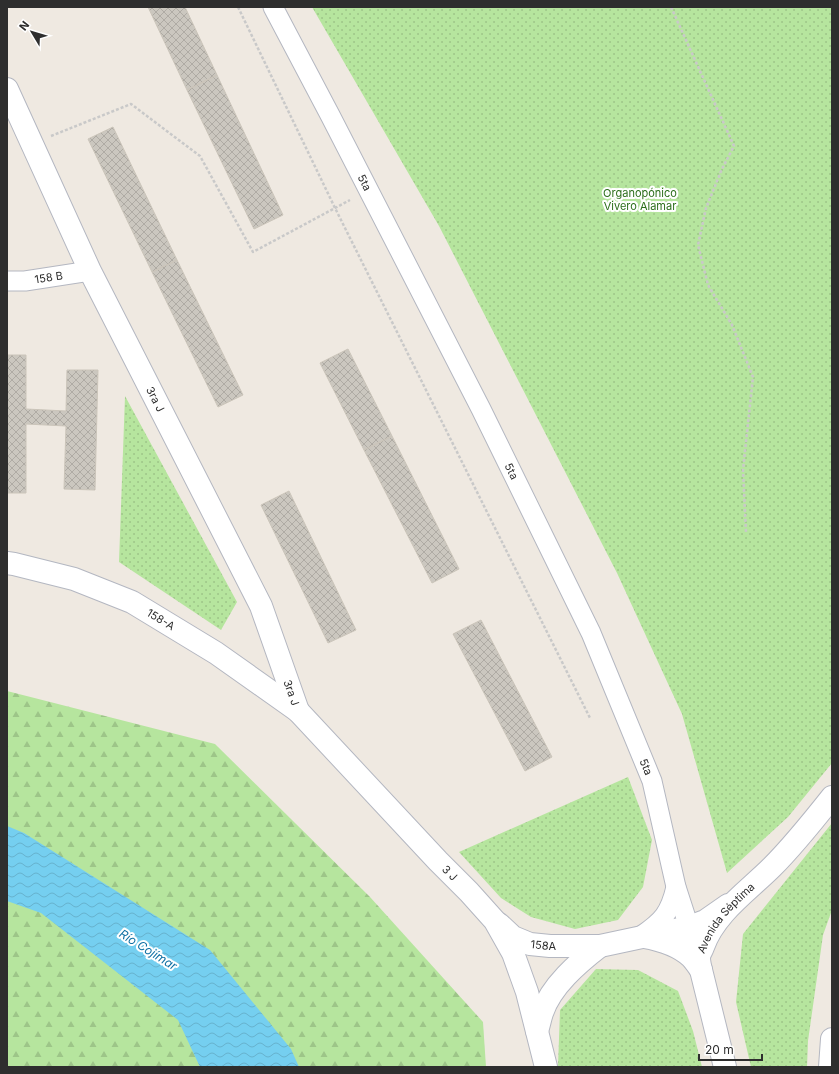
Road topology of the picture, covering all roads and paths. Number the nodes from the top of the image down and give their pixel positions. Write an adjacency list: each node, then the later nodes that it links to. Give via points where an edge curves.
1 (238, 7): 7 (path)
2 (273, 7): 6 (street, 5ta)
3 (671, 7): 10 (path, via 734,146 706,208 698,245 708,286 732,325 753,377 743,470)
4 (7, 89): 5 (street, 3ra J)
5 (32, 144): 7 (path, via 131,104 200,156 253,252); 8 (street, 3ra J)
6 (369, 190): 7 (path); 15 (street, 5ta, via 481,409 591,634 652,781)
7 (335, 208): 13 (path)
8 (90, 271): 9 (street, 158 B, via 25,281); 12 (street, 3ra J, via 261,606)
9 (7, 281)
10 (746, 532)
11 (7, 564): 12 (street, 158-A, via 74,579 132,602 216,653)
12 (298, 711): 17 (street, 3 J)
13 (590, 718)
14 (832, 797): 16 (street, Avenida Séptima, via 773,867)
15 (676, 887): 18 (street, 5ta); 19 (street, 158A, via 667,913 657,925)
16 (736, 900): 18 (street); 21 (street, Avenida Séptima, via 706,938)
17 (495, 921): 20 (street, 158A, via 513,936 530,944); 22 (street, 3 J, via 513,953 528,992)
18 (689, 927): 19 (street); 21 (street, 5ta)
19 (641, 936): 20 (street, 158A); 21 (street, 158A, via 666,942)
20 (600, 946): 22 (street, 158A, via 562,980 548,999)
21 (700, 964): 25 (street, Avenida Séptima)
22 (537, 1032): 24 (street, 3 J)
23 (832, 1039): 26 (street)
24 (546, 1067)
25 (725, 1067)
26 (830, 1067)

